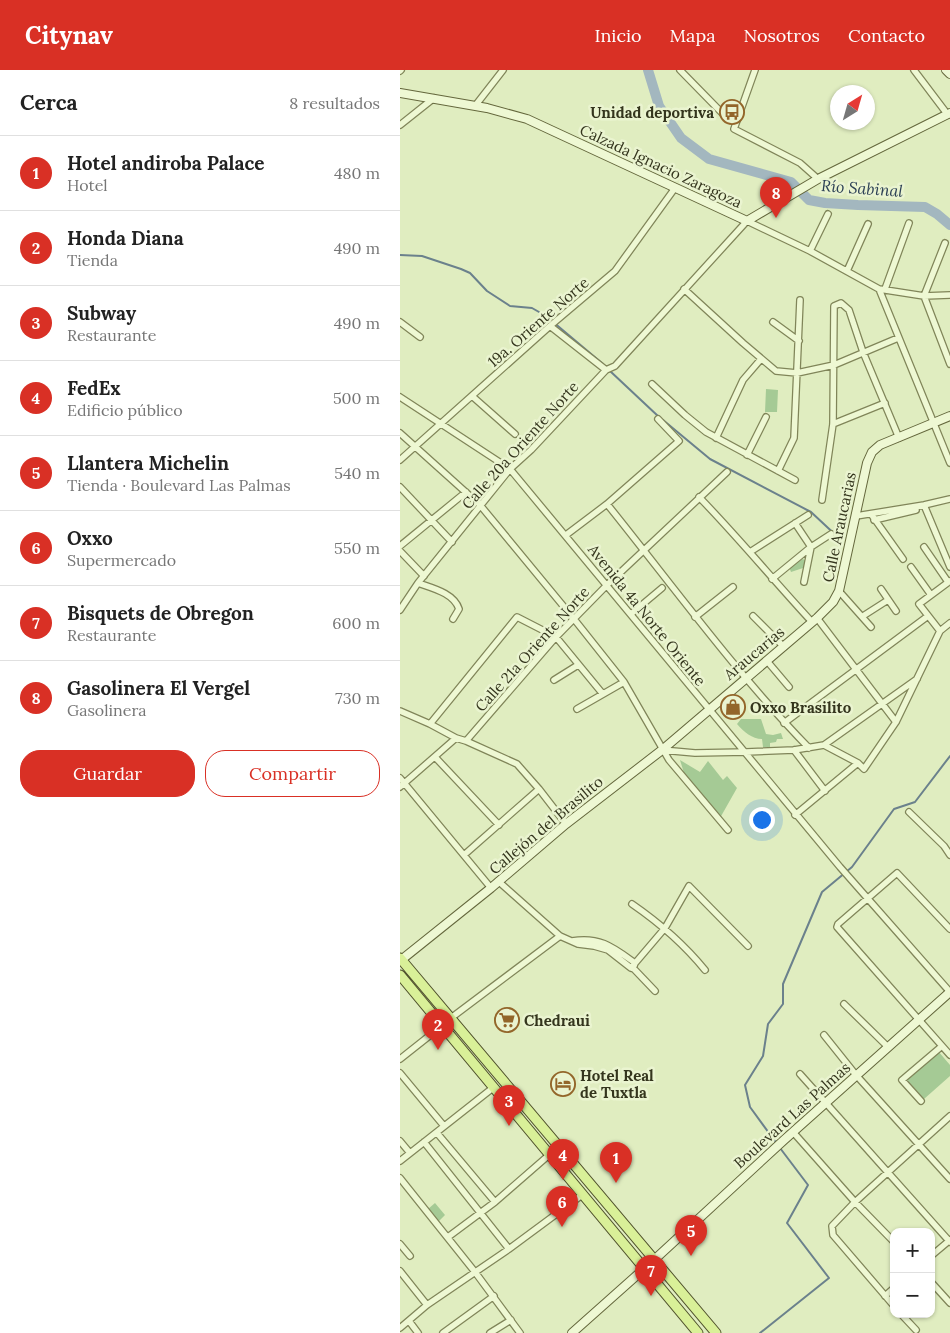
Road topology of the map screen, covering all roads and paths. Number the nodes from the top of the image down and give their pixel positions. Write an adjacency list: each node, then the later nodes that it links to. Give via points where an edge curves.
1 (503, 70): 9 (street)
2 (680, 70): 11 (street, via 726,117)
3 (755, 70): 11 (street)
4 (914, 70): 10 (street)
5 (946, 70): 6 (street)
6 (950, 74)
7 (400, 93): 8 (street, Calzada Ignacio Zaragoza)
8 (434, 98): 9 (street, Calzada Ignacio Zaragoza); 12 (street)
9 (475, 106): 14 (street, Calzada Ignacio Zaragoza, via 527,119)
10 (949, 114): 13 (street, Calzada Ignacio Zaragoza)
11 (737, 122): 13 (street, via 734,129 800,163)
12 (400, 125)
13 (815, 181): 16 (street, Calzada Ignacio Zaragoza)
14 (675, 188): 16 (street, Calzada Ignacio Zaragoza); 29 (street, 19a. Oriente Norte, via 615,271)
15 (828, 214): 20 (street)
16 (747, 221): 20 (street); 22 (street, Calle 20a Oriente Norte)
17 (909, 223): 23 (street)
18 (868, 224): 21 (street)
19 (945, 243): 25 (street)
20 (810, 252): 21 (street)
21 (847, 271): 23 (street)
22 (684, 289): 34 (street); 37 (street, Calle 20a Oriente Norte, via 615,366)
23 (882, 289): 25 (street); 31 (street)
24 (950, 294): 25 (street)
25 (924, 296): 36 (street)
26 (800, 300): 32 (street)
27 (400, 322): 30 (street)
28 (772, 322): 32 (street)
29 (551, 325): 37 (street); 40 (street, 19a. Oriente Norte)
30 (420, 337)
31 (898, 338): 33 (street); 47 (street)
32 (799, 341): 38 (street)
33 (863, 352): 35 (street); 35 (street, via 849,310 841,303 834,306); 42 (street)
34 (761, 359): 38 (street, via 776,371); 51 (street, via 743,380)
35 (834, 364): 38 (street); 48 (street)
36 (950, 364)
37 (607, 370): 57 (street, Calle 20a Oriente Norte)
38 (798, 373): 58 (street, via 794,438)
39 (652, 384): 51 (street)
40 (472, 396): 46 (street, 19a. Oriente Norte); 50 (street)
41 (400, 397): 46 (street, Avenida 4a Norte Oriente)
42 (885, 403): 48 (street); 52 (street)
43 (950, 416): 47 (street)
44 (766, 417): 54 (street)
45 (658, 419): 66 (street, via 679,441)
46 (441, 423): 53 (street, 19a. Oriente Norte); 57 (street, Avenida 4a Norte Oriente)
47 (933, 423): 52 (street); 56 (street)
48 (833, 424): 65 (street)
49 (400, 433): 53 (street)
50 (515, 434)
51 (716, 438): 54 (street)
52 (899, 438): 70 (street, Calle Araucarias, via 880,445 872,452)
53 (415, 446): 55 (street, 19a. Oriente Norte); 62 (street)
54 (746, 455): 58 (street)
55 (400, 460)
56 (950, 463)
57 (510, 469): 67 (street, Calle 20a Oriente Norte); 75 (street, Avenida 4a Norte Oriente)
58 (778, 471): 60 (street)
59 (727, 472): 63 (street, Calle 21a Oriente Norte)
60 (795, 480)
61 (400, 487): 72 (street)
62 (466, 492): 67 (street); 72 (street)
63 (699, 497): 81 (street, Calle 21a Oriente Norte); 82 (street)
64 (950, 499): 68 (street)
65 (822, 500)
66 (607, 504): 75 (street); 81 (street)
67 (480, 505): 76 (street, Calle 20a Oriente Norte); 106 (street)
68 (925, 507): 71 (street); 85 (street)
69 (808, 515): 73 (street)
70 (856, 516): 71 (street); 95 (street, Calle Araucarias)
71 (872, 517): 83 (street)
72 (432, 521): 76 (street); 77 (street)
73 (795, 523): 78 (street); 82 (street)
74 (831, 534): 78 (street)
75 (566, 535): 91 (street, Avenida 4a Norte Oriente)
76 (452, 542): 86 (street, Calle 20a Oriente Norte)
77 (400, 546)
78 (811, 547): 87 (street); 89 (street)
79 (924, 547): 88 (street)
80 (400, 551): 86 (street)
81 (644, 551): 91 (street, Calle 21a Oriente Norte); 104 (street)
82 (750, 552): 87 (street)
83 (902, 559)
84 (910, 567): 96 (street)
85 (950, 567)
86 (424, 576): 90 (street, Calle 20a Oriente Norte)
87 (772, 579): 107 (street)
88 (949, 581): 96 (street)
89 (804, 582)
90 (418, 583): 98 (street, Calle 20a Oriente Norte); 105 (street, via 455,600 459,609)
91 (607, 585): 100 (street, Avenida 4a Norte Oriente); 106 (street, Calle 21a Oriente Norte)
92 (733, 587): 104 (street)
93 (662, 588): 100 (street)
94 (881, 589): 97 (street)
95 (839, 591): 102 (street); 107 (street, Calle Araucarias)
96 (931, 595): 103 (street, via 920,604)
97 (888, 600): 99 (street); 102 (street)
98 (400, 610)
99 (896, 611)
100 (630, 614): 124 (street, Avenida 4a Norte Oriente)
101 (753, 616): 112 (street)
102 (863, 616): 109 (street)
103 (928, 616): 110 (street); 115 (street)
104 (696, 617): 116 (street)
105 (453, 619)
106 (574, 619): 111 (street, Calle 21a Oriente Norte); 119 (street)
107 (815, 620): 112 (street, Araucarias); 115 (street)
108 (950, 623): 110 (street)
109 (870, 627)
110 (940, 631): 117 (street)
111 (556, 638): 114 (street); 128 (street, via 517,617); 130 (street, Calle 21a Oriente Norte)
112 (784, 647): 113 (street, Araucarias)
113 (767, 661): 116 (street, Araucarias); 120 (street)
114 (578, 665): 118 (street); 121 (street)
115 (858, 670): 122 (street); 127 (street)
116 (746, 678): 124 (street, Araucarias); 127 (street)
117 (917, 679): 122 (street); 126 (street)
118 (554, 680)
119 (624, 682): 121 (street); 133 (street)
120 (789, 687)
121 (602, 694): 123 (street)
122 (882, 704): 126 (street); 131 (street)
123 (577, 709)
124 (710, 710): 133 (street, Callejón del Brasilito); 135 (street, Avenida 4a Norte Oriente)
125 (400, 711): 128 (street)
126 (896, 722): 137 (street, via 864,769)
127 (784, 723): 132 (street)
128 (430, 724): 129 (street)
129 (456, 738): 130 (street); 136 (street)
130 (466, 741): 139 (street, via 516,764)
131 (824, 745): 132 (street); 137 (street)
132 (809, 748): 134 (street)
133 (662, 750): 135 (street); 143 (street, Callejón del Brasilito); 145 (street)
134 (794, 750): 135 (street); 140 (street)
135 (746, 752): 142 (street, Avenida 4a Norte Oriente)
136 (435, 756): 138 (street); 144 (street)
137 (858, 763): 140 (street)
138 (401, 783): 147 (street)
139 (539, 790): 143 (street); 144 (street)
140 (825, 791): 142 (street)
141 (909, 812): 146 (street)
142 (796, 815): 151 (street, Avenida 4a Norte Oriente)
143 (566, 824): 149 (street, Callejón del Brasilito)
144 (499, 825): 147 (street)
145 (728, 830)
146 (947, 847): 148 (street)
147 (464, 855): 150 (street)
148 (950, 855)
149 (498, 881): 150 (street, Callejón del Brasilito); 155 (street)
150 (491, 888): 157 (street, Callejón del Brasilito)
151 (867, 899): 154 (street, via 897,873); 162 (street, Avenida 4a Norte Oriente); 165 (street, via 836,927)
152 (632, 904): 153 (street)
153 (665, 928): 156 (street, via 689,886); 158 (street); 159 (street)
154 (950, 929)
155 (560, 936): 158 (street, via 578,944 608,950); 164 (street)
156 (748, 946)
157 (401, 960): 164 (main road)
158 (633, 967): 161 (street)
159 (705, 970)
160 (400, 974): 166 (main road)
161 (655, 992)
162 (950, 992): 165 (street, Boulevard Las Palmas)
163 (844, 1004): 171 (street)
164 (451, 1018): 167 (main road)
165 (918, 1020): 170 (street); 171 (street, Boulevard Las Palmas)
166 (442, 1025): 169 (main road); 173 (street)
167 (463, 1032): 169 (main road); 204 (main road)
168 (824, 1035): 176 (street)
169 (454, 1039): 177 (main road)
170 (942, 1046): 172 (street); 178 (street, via 902,1080)
171 (888, 1047): 176 (street, Boulevard Las Palmas)
172 (950, 1055)
173 (400, 1059)
174 (400, 1074): 181 (street)
175 (800, 1074): 179 (street)
176 (856, 1075): 179 (street, Boulevard Las Palmas); 186 (street)
177 (494, 1087): 181 (street); 188 (main road)
178 (921, 1101)
179 (826, 1102): 182 (street, Boulevard Las Palmas); 190 (street)
180 (949, 1118): 186 (street)
181 (444, 1126): 183 (street)
182 (793, 1132): 195 (street); 204 (street, Boulevard Las Palmas)
183 (436, 1133): 185 (street); 194 (street)
184 (400, 1141): 187 (street)
185 (424, 1142): 187 (street); 196 (street)
186 (919, 1145): 190 (street); 192 (street)
187 (410, 1153): 189 (street)
188 (550, 1155): 193 (main road); 194 (street)
189 (400, 1161)
190 (888, 1172): 195 (street); 199 (street)
191 (400, 1178): 197 (street)
192 (950, 1179)
193 (582, 1195): 201 (street); 205 (main road)
194 (494, 1202): 196 (street)
195 (855, 1202): 198 (street); 211 (street, via 832,1226 833,1235)
196 (481, 1213): 197 (street); 201 (street)
197 (448, 1237): 207 (street)
198 (890, 1238)
199 (950, 1241): 202 (street)
200 (400, 1244): 203 (street)
201 (509, 1249): 207 (street)
202 (935, 1253)
203 (410, 1256)
204 (654, 1260): 205 (street, Boulevard Las Palmas); 226 (main road)
205 (645, 1269): 224 (street, Boulevard Las Palmas); 225 (main road)
206 (400, 1271): 214 (street)
207 (475, 1272): 210 (street); 214 (street)
208 (935, 1286): 213 (street)
209 (890, 1292): 211 (street)
210 (494, 1296): 216 (street); 221 (street)
211 (885, 1296): 212 (street)
212 (890, 1302)
213 (950, 1303)
214 (427, 1305): 217 (street)
215 (905, 1318): 219 (street)
216 (511, 1320): 222 (street); 223 (street)
217 (409, 1321): 218 (street); 220 (street)
218 (400, 1328)
219 (916, 1330)
220 (418, 1333)
221 (443, 1333)
222 (490, 1333)
223 (520, 1333)
224 (572, 1333)
225 (698, 1333)
226 (716, 1333)

